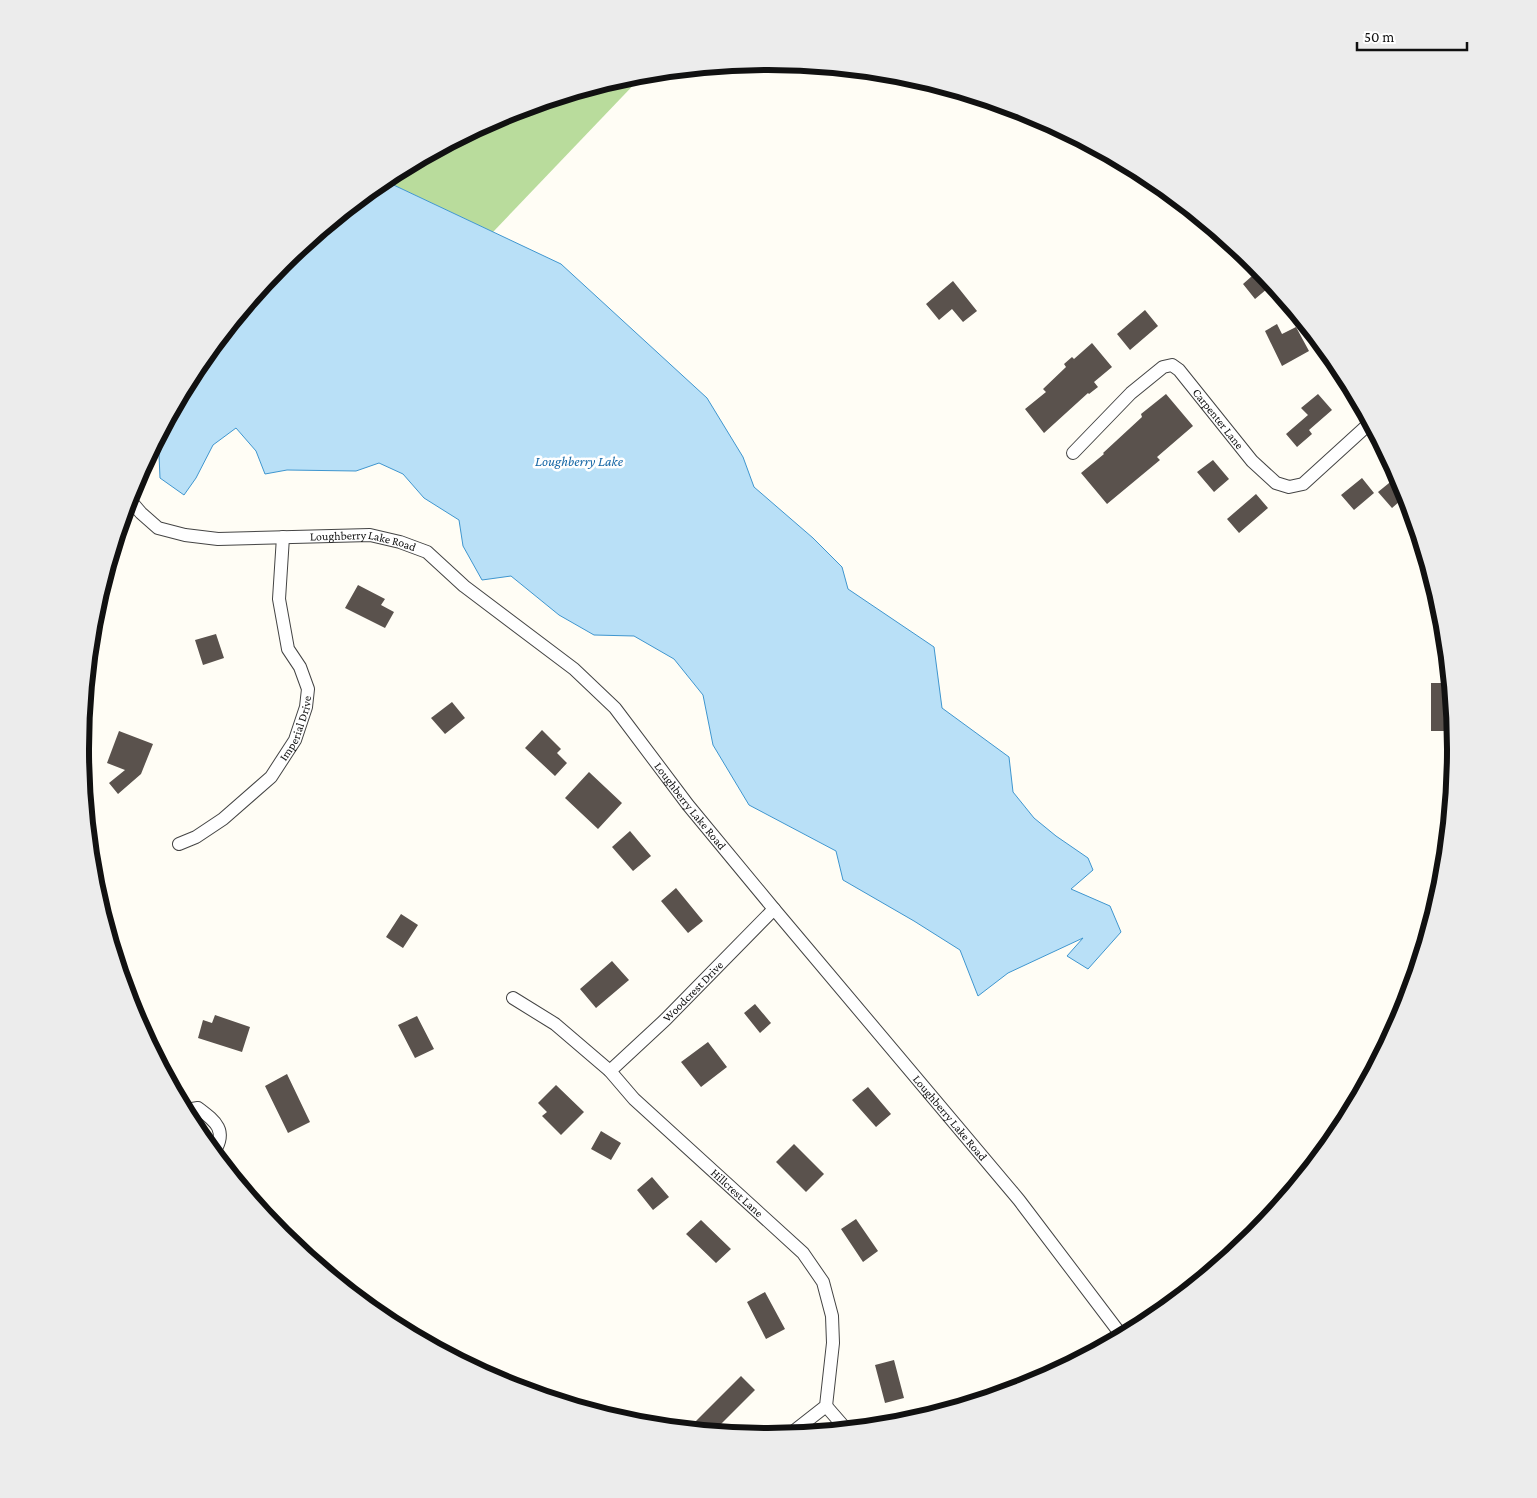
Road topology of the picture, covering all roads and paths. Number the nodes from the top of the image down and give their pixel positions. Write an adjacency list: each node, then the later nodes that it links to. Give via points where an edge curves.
1 (1366, 427): 2 (street, Carpenter Lane, via 1303,484 1289,487 1276,483 1252,461 1180,370 1172,365 1163,366 1131,393)
2 (1073, 453)
3 (135, 506): 4 (street, Loughberry Lake Road, via 158,528 185,535 218,539)
4 (283, 537): 5 (street, Imperial Drive, via 279,599 288,649 300,667 308,689 296,740 272,777 223,819); 6 (street, Loughberry Lake Road, via 370,535 427,552 464,586 574,669 616,708 688,805)
5 (179, 844)
6 (774, 909): 8 (street, Woodcrest Drive); 11 (street, Loughberry Lake Road, via 1019,1200)
7 (513, 998): 8 (street, Hillcrest Lane, via 555,1024)
8 (610, 1071): 12 (street, Hillcrest Lane, via 634,1099 803,1253 823,1282 832,1316 834,1344)
9 (193, 1109): 10 (street, via 198,1108 215,1121 221,1135)
10 (218, 1146)
11 (1118, 1331)
12 (826, 1406): 13 (street); 14 (street)
13 (841, 1424)
14 (799, 1427)

